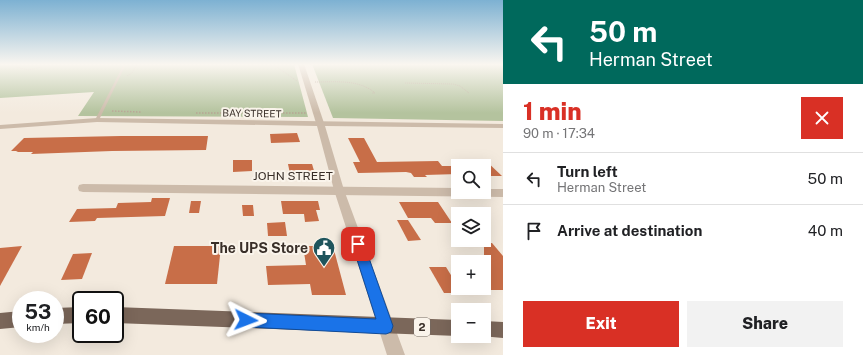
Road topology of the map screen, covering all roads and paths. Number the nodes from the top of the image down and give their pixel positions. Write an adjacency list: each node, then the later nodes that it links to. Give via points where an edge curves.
1 (117, 81): 7 (lane)
2 (296, 81): 3 (path)
3 (307, 82): 5 (path, via 354,84 371,89 375,93); 12 (street)
4 (405, 83): 6 (path, via 453,84)
5 (372, 93)
6 (469, 93)
7 (102, 112): 8 (path); 11 (lane)
8 (144, 113)
9 (191, 113): 10 (path)
10 (309, 113)
11 (97, 120): 12 (street, BAY STREET); 14 (street, BAY STREET)
12 (320, 124): 13 (street, BAY STREET); 16 (street)
13 (503, 126)
14 (0, 127)
15 (83, 188): 16 (street, JOHN STREET)
16 (339, 190): 17 (street, JOHN STREET); 21 (street)
17 (503, 193)
18 (124, 315): 21 (main road, 2)
19 (12, 320): 20 (main road)
20 (0, 321)
21 (386, 326): 22 (main road, 2); 25 (street)
22 (451, 328)
23 (491, 329): 24 (main road)
24 (503, 330)
25 (396, 355)

